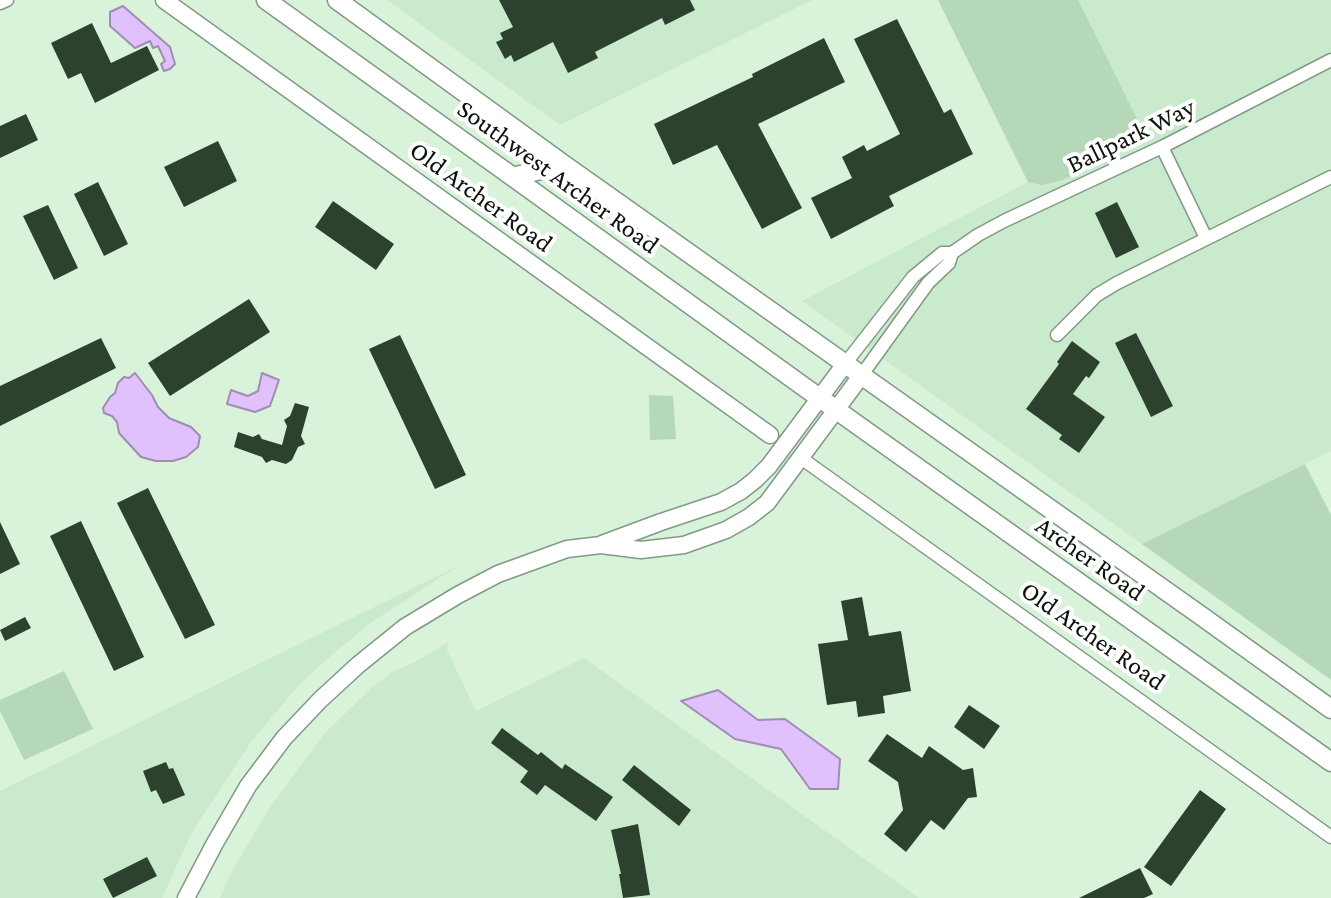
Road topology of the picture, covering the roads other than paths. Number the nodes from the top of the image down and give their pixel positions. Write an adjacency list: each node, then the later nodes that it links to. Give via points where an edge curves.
1 (7, 0): 5 (street)
2 (164, 0): 19 (street, Old Archer Road)
3 (266, 0): 9 (main road, Southwest Archer Road)
4 (337, 0): 8 (main road, Southwest Archer Road)
5 (0, 3)
6 (1331, 60): 7 (street, Ballpark Way)
7 (1162, 147): 11 (street); 12 (street, Ballpark Way, via 1004,221)
8 (563, 164): 9 (main road); 14 (main road, Southwest Archer Road)
9 (513, 177): 16 (main road, Southwest Archer Road)
10 (1331, 177): 11 (street)
11 (1206, 238): 13 (street, via 1097,295)
12 (952, 253): 14 (street, Ballpark Way, via 942,253 913,277); 15 (street, Ballpark Way)
13 (1057, 335)
14 (845, 364): 15 (main road, Archer Road); 16 (street)
15 (861, 376): 17 (street); 23 (main road, Archer Road)
16 (819, 397): 17 (main road, Archer Road); 18 (street)
17 (837, 409): 20 (street); 24 (main road, Archer Road)
18 (798, 426): 19 (street); 21 (street)
19 (770, 435): 21 (street)
20 (801, 458): 22 (street, via 767,503 726,530 684,545 641,550); 25 (street, Old Archer Road)
21 (772, 462): 22 (street, via 721,502)
22 (601, 545): 26 (street, via 567,549 498,574 405,627 358,665 262,767)
23 (1331, 709)
24 (1331, 762)
25 (1331, 837)
26 (186, 898)

